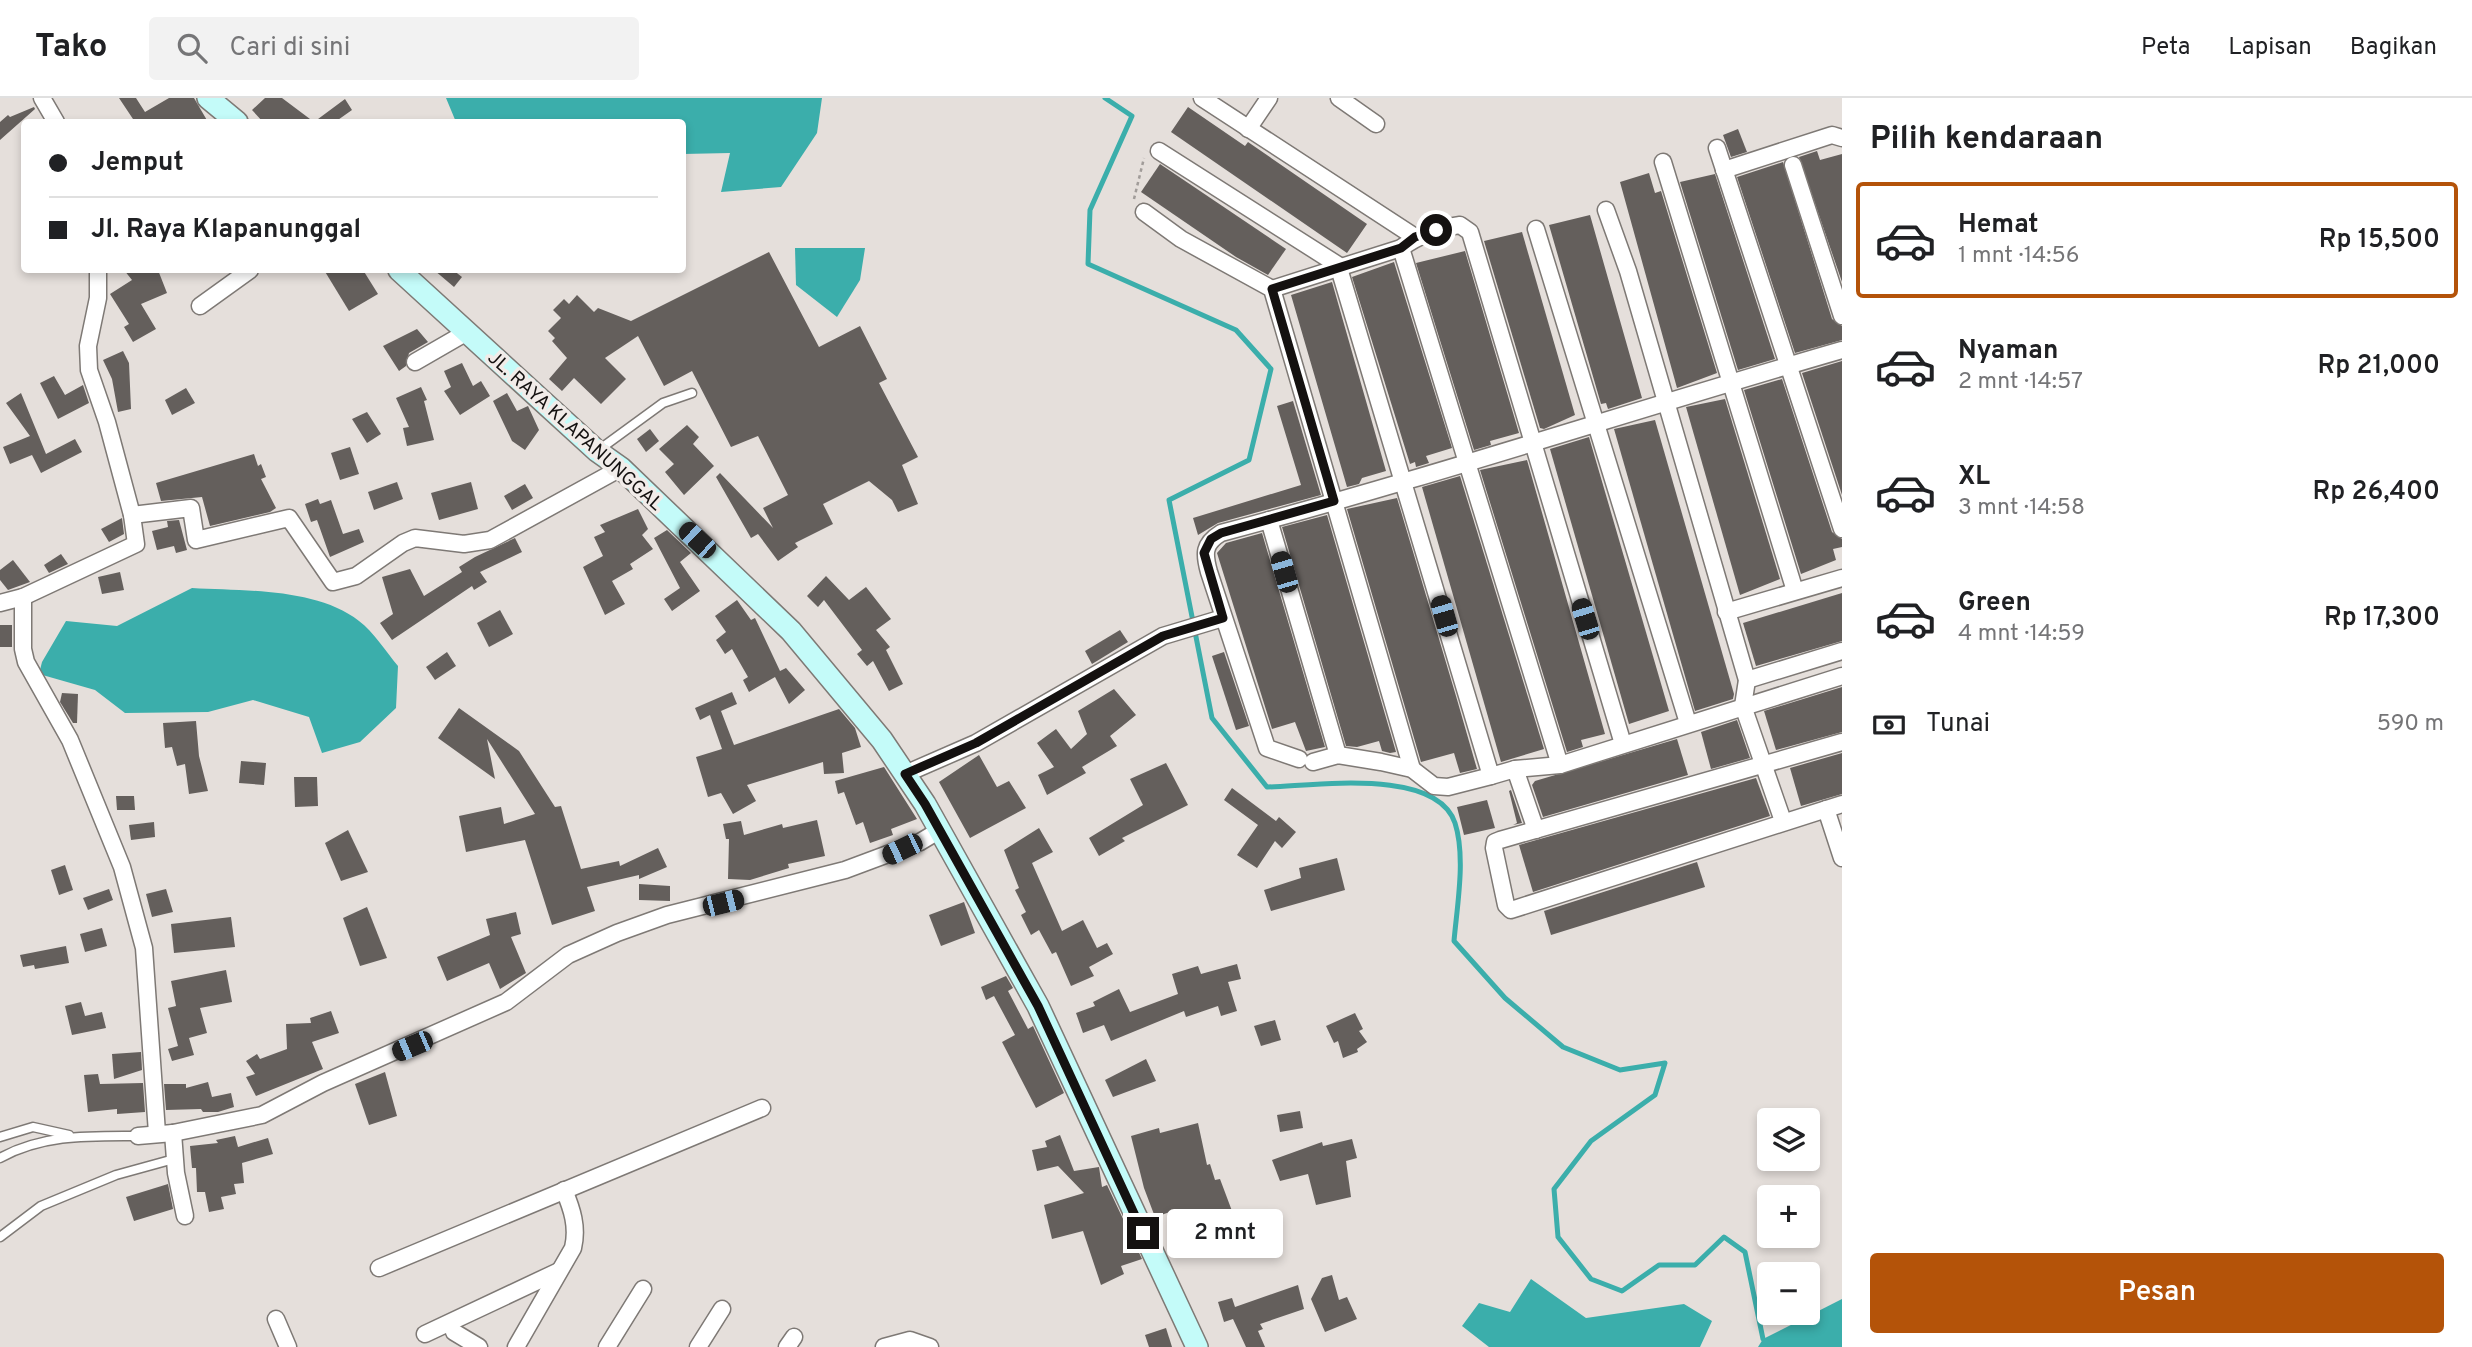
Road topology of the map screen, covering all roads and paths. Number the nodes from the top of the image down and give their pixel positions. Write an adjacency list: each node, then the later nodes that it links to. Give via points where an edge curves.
1 (42, 98): 6 (street)
2 (208, 98): 7 (street)
3 (1202, 98): 9 (street)
4 (1269, 98): 9 (street)
5 (1345, 99): 8 (street)
6 (54, 119)
7 (233, 119)
8 (1376, 124)
9 (1248, 129): 19 (street)
10 (1842, 138): 15 (street, via 1832,135)
11 (1717, 148): 15 (street)
12 (1159, 150): 17 (path, via 1144,158 1135,188 1134,201); 21 (street)
13 (1663, 162): 32 (street)
14 (1793, 165): 27 (street)
15 (1724, 170): 31 (street)
16 (1606, 210): 34 (street)
17 (1144, 212): 25 (street, via 1181,239)
18 (1536, 229): 35 (street)
19 (1415, 237): 20 (street); 36 (street, via 1460,225 1470,232)
20 (1401, 248): 21 (street); 38 (street)
21 (1338, 265): 25 (street); 40 (street)
22 (98, 273): 42 (street, via 89,370)
23 (246, 273): 26 (street)
24 (402, 273): 28 (street, JL. RAYA KLAPANUNGGAL)
25 (1272, 289): 41 (street)
26 (200, 306)
27 (1842, 316)
28 (467, 332): 30 (street); 37 (street, JL. RAYA KLAPANUNGGAL)
29 (1842, 350): 31 (street)
30 (415, 362)
31 (1789, 365): 32 (street); 44 (street)
32 (1732, 382): 34 (street); 46 (street)
33 (692, 393): 37 (lane, via 663,403)
34 (1665, 400): 35 (street); 49 (street)
35 (1595, 425): 36 (street); 55 (street)
36 (1533, 443): 38 (street); 57 (street)
37 (597, 451): 39 (street, JL. RAYA KLAPANUNGGAL)
38 (1469, 461): 40 (street); 59 (street)
39 (621, 468): 42 (street, via 490,540 464,544 415,538 402,542 356,576 333,582 289,518 196,540 191,508); 63 (street, JL. RAYA KLAPANUNGGAL, via 791,631)
40 (1405, 483): 41 (street); 64 (street)
41 (1334, 501): 43 (street); 61 (street)
42 (132, 515): 47 (street, via 136,539 132,547)
43 (1269, 520): 50 (street, via 1221,533 1205,546); 58 (street)
44 (1842, 529)
45 (1842, 578): 46 (street)
46 (1795, 591): 49 (street)
47 (23, 597): 48 (street); 72 (street, via 26,662 70,740 122,867 144,948)
48 (0, 603)
49 (1726, 612): 53 (street)
50 (1216, 620): 58 (street, via 1267,748 1306,761); 63 (street, via 1163,636 976,743)
51 (1842, 651): 53 (street)
52 (1842, 676): 54 (street)
53 (1747, 680): 54 (street)
54 (1743, 706): 55 (street); 60 (street)
55 (1688, 723): 57 (street)
56 (1842, 742): 60 (street)
57 (1623, 744): 59 (street)
58 (1338, 755): 61 (street)
59 (1560, 765): 62 (street)
60 (1763, 766): 67 (street); 69 (street)
61 (1412, 769): 64 (street, via 1434,786)
62 (1515, 769): 64 (street); 69 (street)
63 (905, 774): 68 (street, JL. RAYA KLAPANUNGGAL)
64 (1491, 776)
65 (1842, 804): 66 (street)
66 (1826, 809): 67 (street); 70 (street)
67 (1783, 821): 69 (street, via 1511,910 1506,905 1495,842)
68 (940, 830): 72 (street, via 845,870 667,915 617,933 568,955 506,1002 323,1083 296,1100 262,1115); 95 (street, JL. RAYA KLAPANUNGGAL, via 1038,1006)
69 (1536, 830)
70 (1842, 858)
71 (762, 1108): 78 (street)
72 (165, 1133): 74 (street); 77 (street)
73 (72, 1135): 74 (lane); 75 (lane, via 33,1127); 76 (lane)
74 (138, 1136)
75 (0, 1137)
76 (0, 1158)
77 (174, 1159): 79 (street); 80 (lane, via 116,1175 41,1206)
78 (564, 1189): 81 (street); 82 (street, via 576,1236)
79 (185, 1216)
80 (0, 1237)
81 (379, 1268)
82 (559, 1271): 87 (street); 90 (street)
83 (643, 1289): 91 (street)
84 (722, 1308): 92 (street)
85 (276, 1320): 88 (street)
86 (454, 1332): 89 (street)
87 (425, 1334)
88 (288, 1347)
89 (479, 1347)
90 (516, 1347)
91 (607, 1347)
92 (698, 1347)
93 (884, 1347): 94 (street, via 910,1340)
94 (930, 1347)
95 (1197, 1347)

